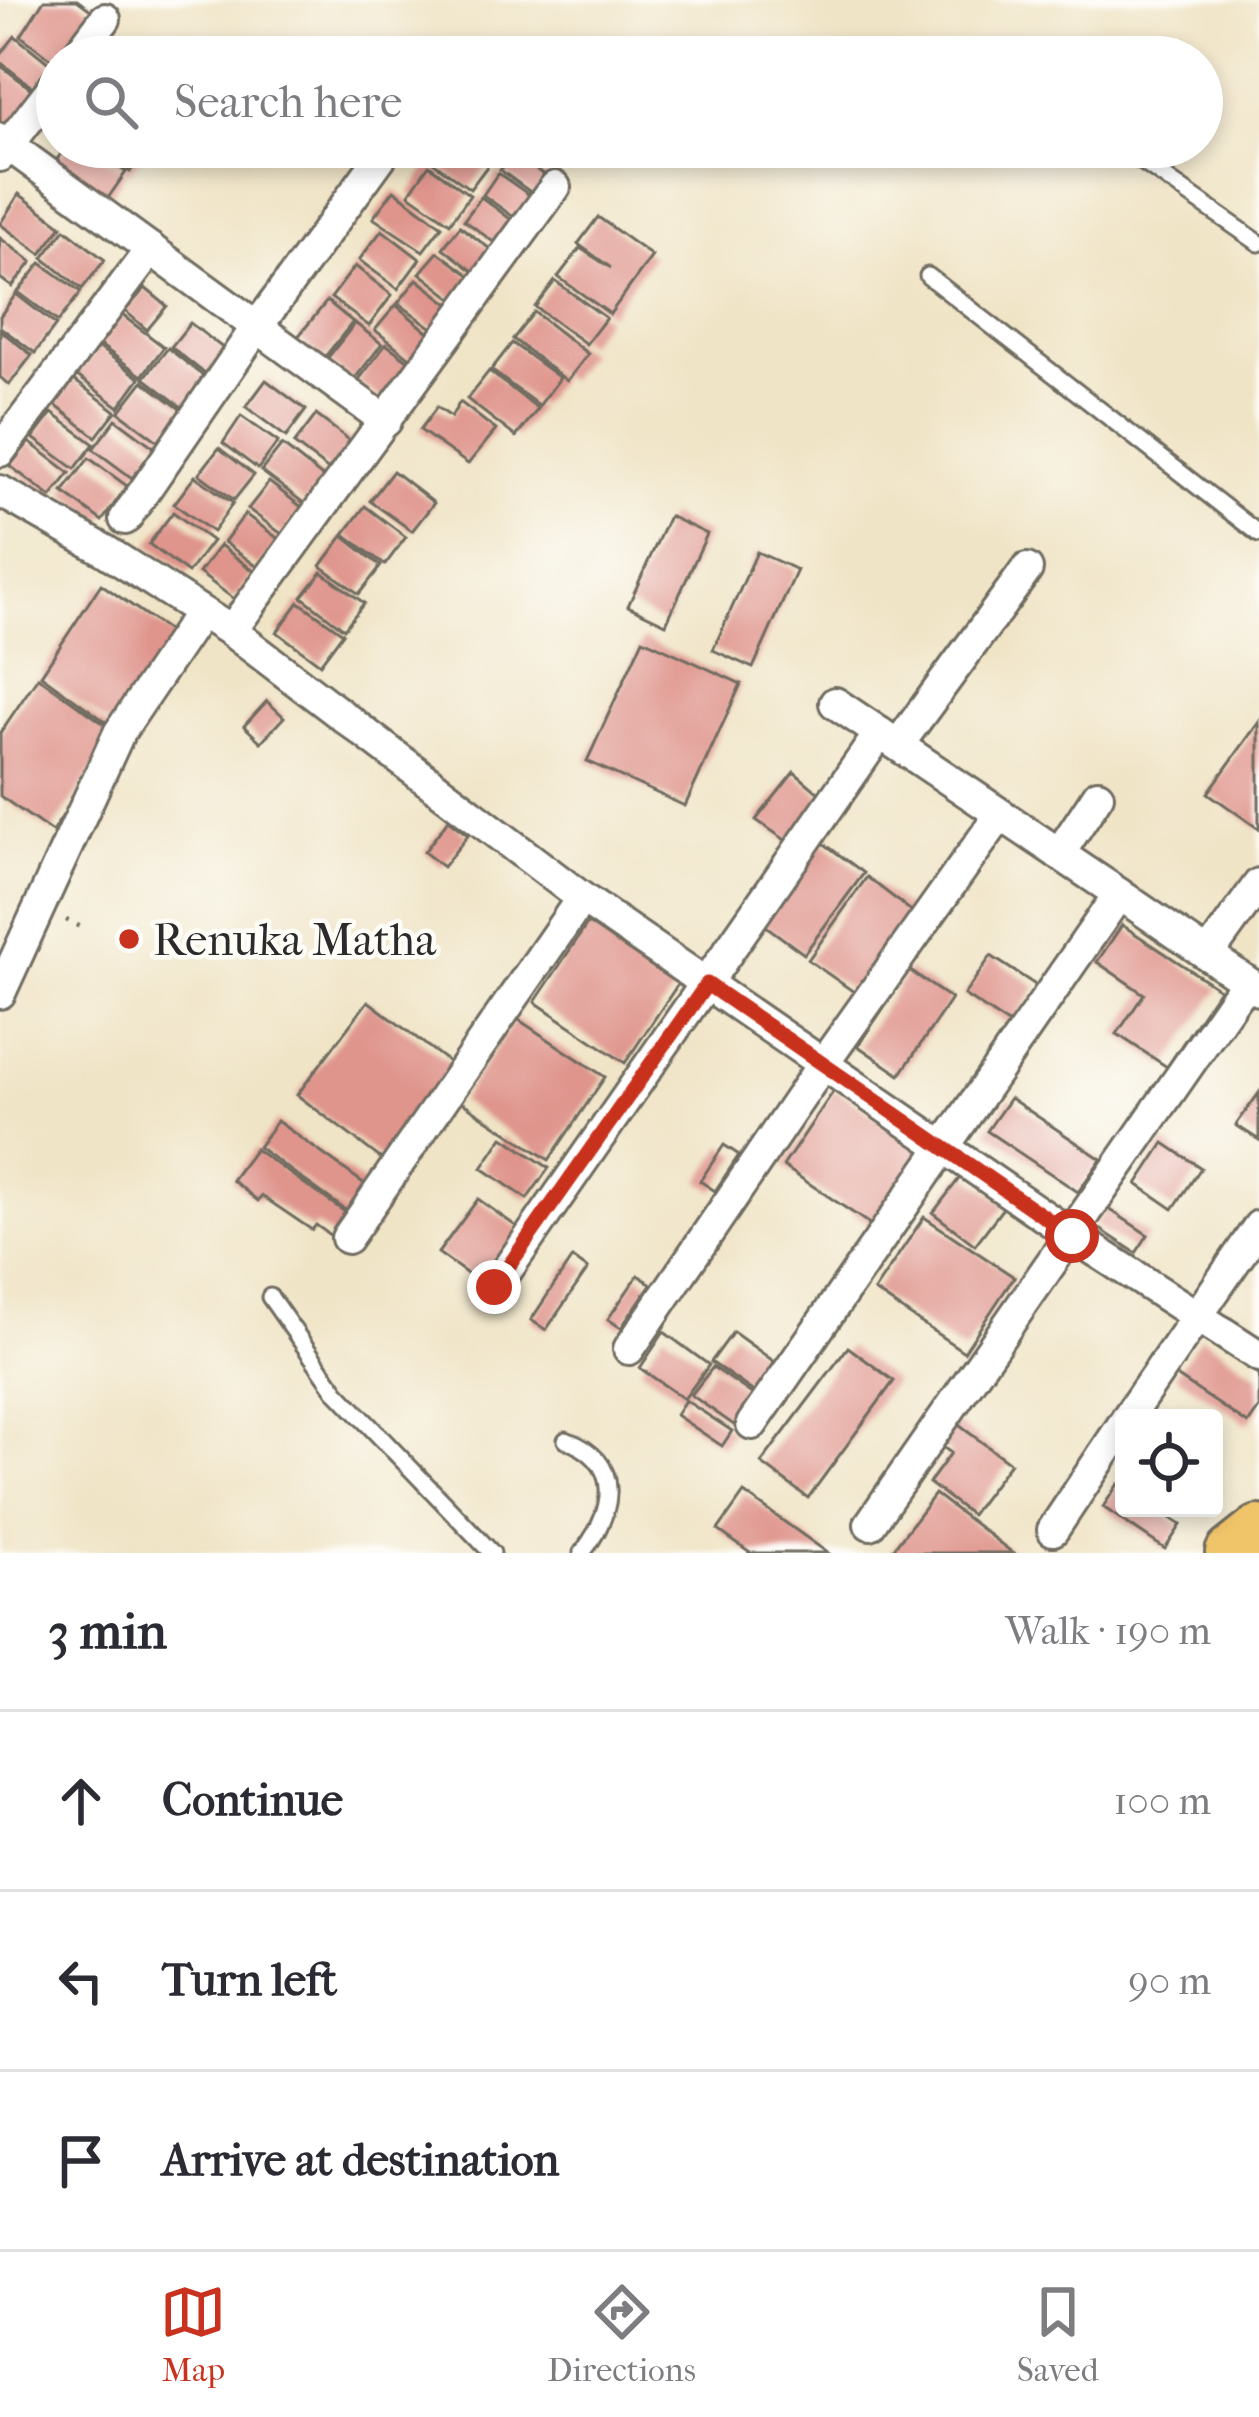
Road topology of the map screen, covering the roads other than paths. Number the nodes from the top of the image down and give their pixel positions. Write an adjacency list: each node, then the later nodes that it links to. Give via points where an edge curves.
1 (105, 19): 2 (street)
2 (92, 36)
3 (36, 107): 4 (street)
4 (3, 147): 9 (street)
5 (373, 168): 11 (street)
6 (1151, 168): 8 (lane)
7 (555, 187): 12 (street)
8 (1259, 243)
9 (151, 249): 11 (street); 13 (street)
10 (928, 276): 16 (lane)
11 (257, 327): 12 (street); 15 (street)
12 (386, 421): 19 (street)
13 (0, 452)
14 (0, 491): 18 (street)
15 (125, 519)
16 (1259, 534)
17 (1027, 569): 21 (street)
18 (200, 613): 19 (street); 31 (street, via 119,733)
19 (231, 632): 27 (street)
20 (836, 703): 21 (street)
21 (889, 739): 23 (street); 29 (street)
22 (1098, 795): 24 (street)
23 (1000, 815): 24 (street); 32 (street)
24 (1058, 854): 26 (street)
25 (1259, 884): 28 (street)
26 (1119, 894): 28 (street); 33 (street)
27 (582, 898): 29 (street); 36 (street)
28 (1208, 955): 30 (street)
29 (707, 984): 32 (street); 37 (street)
30 (1253, 986): 35 (street)
31 (0, 993)
32 (824, 1064): 33 (street); 40 (street)
33 (944, 1146): 35 (street); 43 (street)
34 (1259, 1226): 39 (street)
35 (1072, 1236): 39 (street); 46 (street)
36 (347, 1238)
37 (494, 1287)
38 (270, 1297): 49 (lane, via 337,1392)
39 (1195, 1316): 41 (street); 42 (street)
40 (629, 1349)
41 (1259, 1356)
42 (1133, 1409)
43 (752, 1424)
44 (1115, 1437): 47 (street)
45 (566, 1439): 50 (lane, via 586,1447 607,1481 609,1507)
46 (870, 1524)
47 (1053, 1530)
48 (1259, 1530): 51 (main road)
49 (492, 1553)
50 (582, 1553)
51 (1230, 1553)

